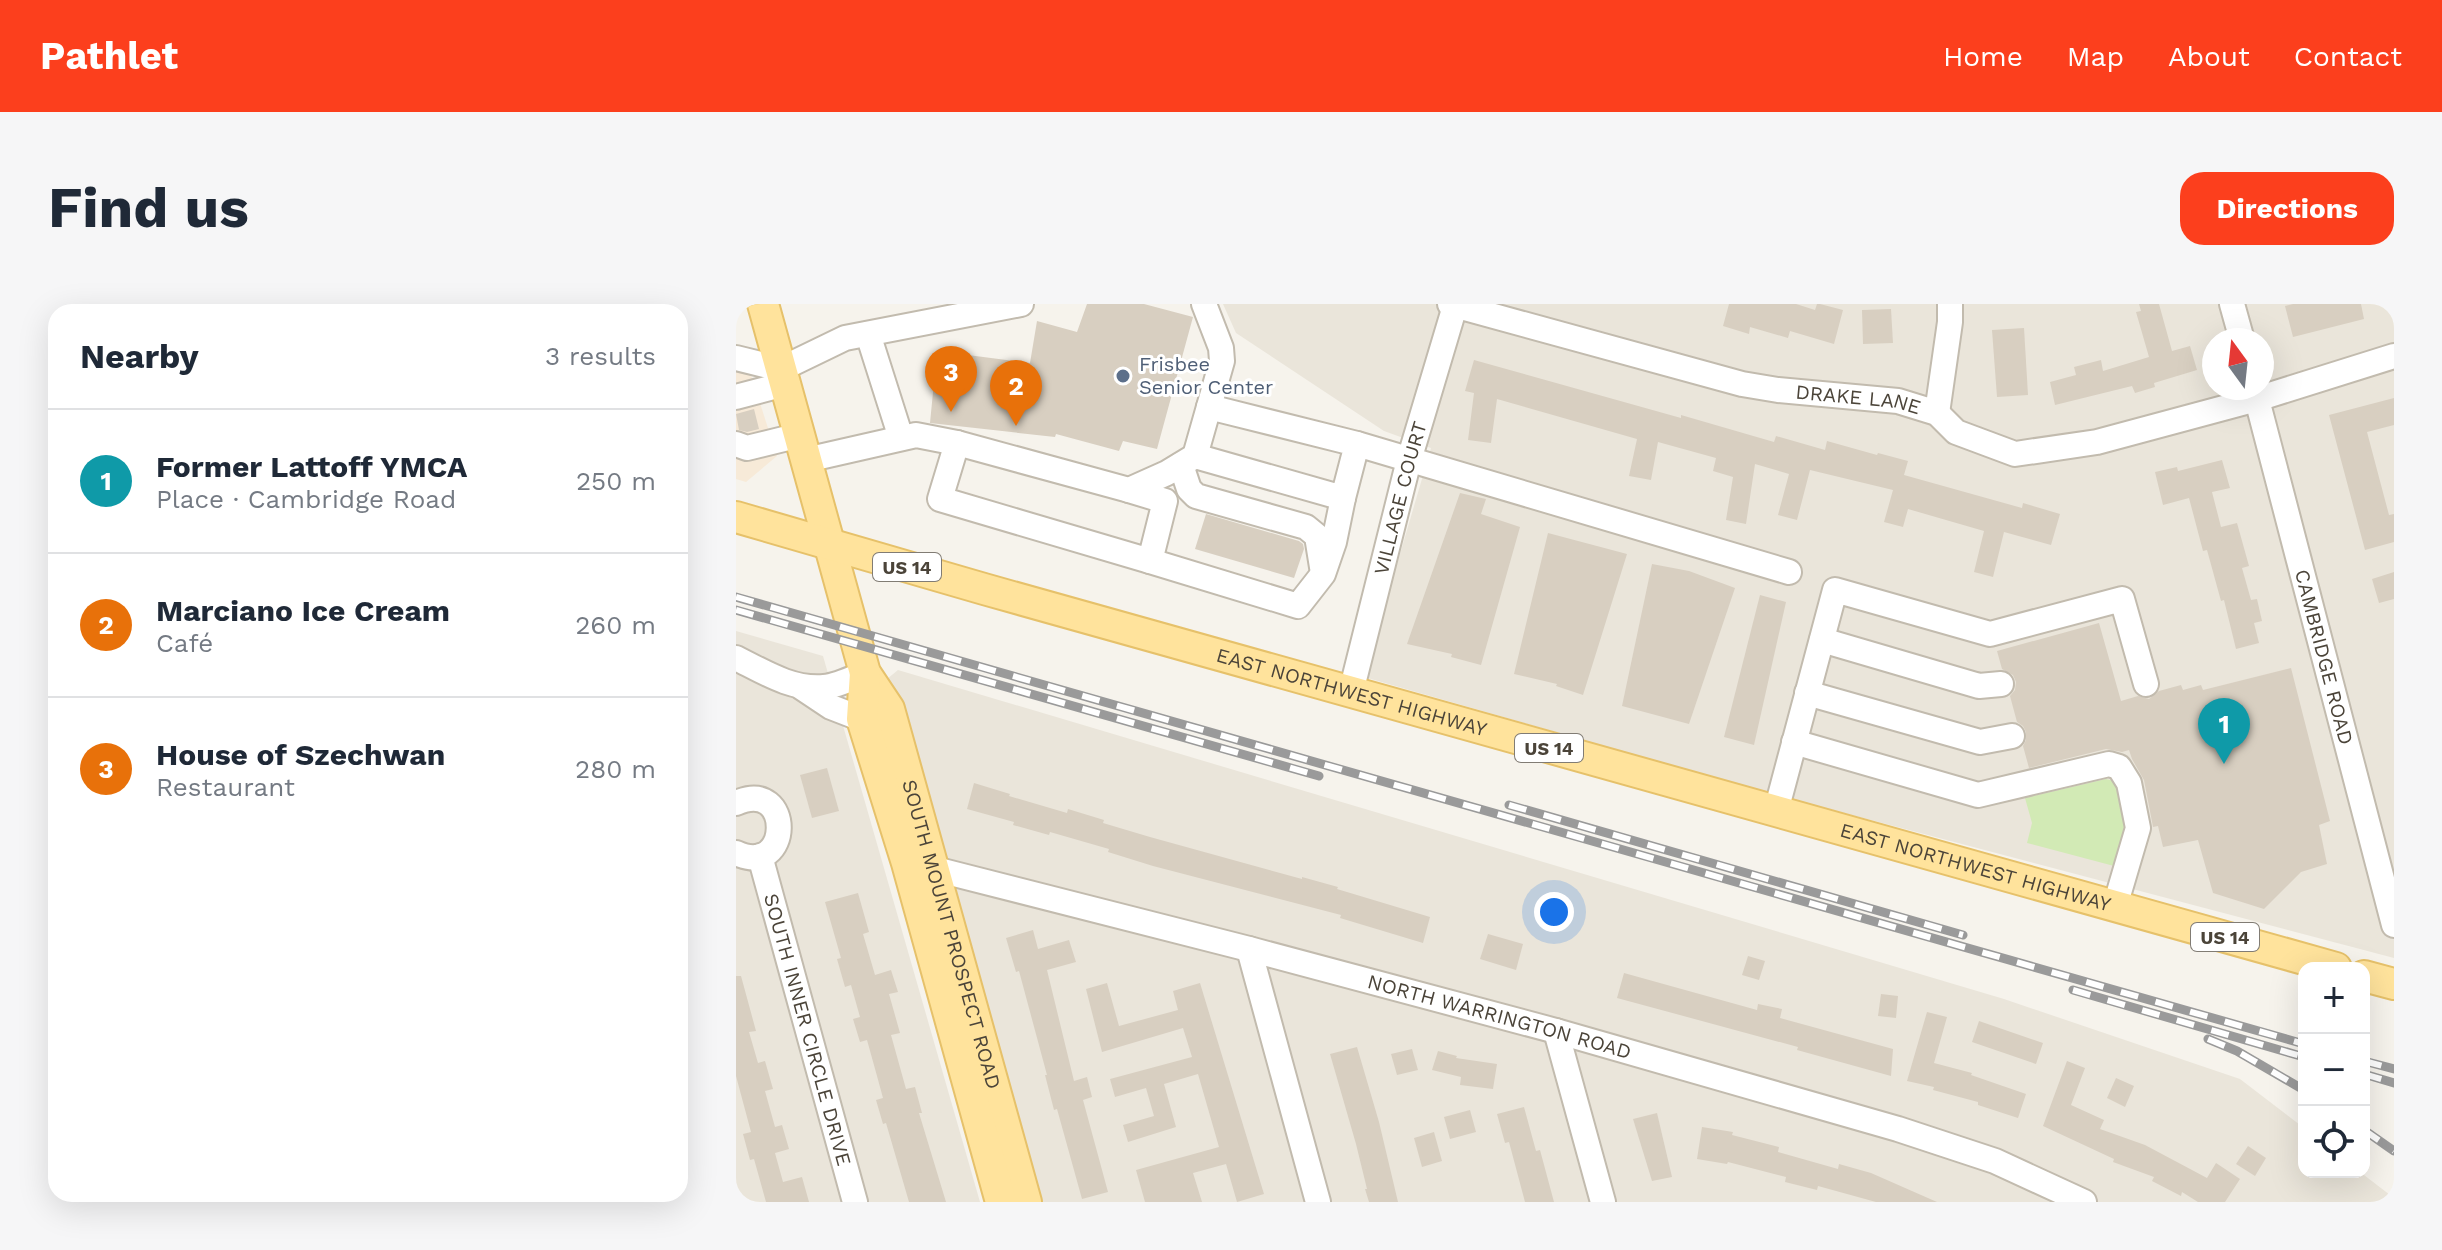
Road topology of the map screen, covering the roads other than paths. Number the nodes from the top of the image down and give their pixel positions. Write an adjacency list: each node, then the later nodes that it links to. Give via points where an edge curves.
1 (763, 304): 11 (main road, SOUTH MOUNT PROSPECT ROAD)
2 (1021, 304): 8 (street)
3 (1204, 304): 16 (street, via 1222,361)
4 (1950, 304): 17 (street)
5 (2232, 304): 7 (street)
6 (1452, 305): 17 (street, DRAKE LANE, via 1742,384 1898,401); 23 (street, VILLAGE COURT)
7 (2239, 328)
8 (868, 334): 11 (street, via 845,338); 18 (street)
9 (2394, 356): 12 (street, DRAKE LANE)
10 (736, 358): 11 (street)
11 (783, 377): 13 (street); 22 (main road, SOUTH MOUNT PROSPECT ROAD)
12 (2274, 389)
13 (736, 397)
14 (2235, 400): 17 (street, DRAKE LANE, via 2097,442 2015,454 1956,432)
15 (2257, 400): 46 (street, CAMBRIDGE ROAD)
16 (1209, 407): 21 (street); 24 (street)
17 (1937, 413)
18 (901, 438): 19 (street, via 916,435); 22 (street)
19 (957, 443): 25 (street); 29 (street, via 940,499)
20 (736, 444): 22 (street)
21 (1357, 444): 23 (street); 26 (street)
22 (803, 448): 28 (main road, SOUTH MOUNT PROSPECT ROAD)
23 (1409, 460): 30 (street); 38 (street, VILLAGE COURT)
24 (1188, 461): 25 (street); 26 (street); 31 (street, via 1189,489 1196,496 1306,527 1317,536)
25 (1129, 490): 29 (street, via 1165,501)
26 (1343, 498): 31 (street)
27 (736, 517): 28 (main road, EAST NORTHWEST HIGHWAY / US 14)
28 (830, 545): 34 (main road, SOUTH MOUNT PROSPECT ROAD); 38 (main road, EAST NORTHWEST HIGHWAY / US 14)
29 (1150, 561): 31 (street, via 1298,606)
30 (1789, 572)
31 (1323, 574)
32 (1822, 640): 35 (street, via 1979,686); 36 (street, via 1835,590 1990,634 2122,599); 39 (street)
33 (736, 658): 37 (street)
34 (865, 673): 37 (street, via 827,687); 40 (main road, SOUTH MOUNT PROSPECT ROAD); 47 (main road, SOUTH MOUNT PROSPECT ROAD, via 889,709)
35 (2001, 684)
36 (2146, 684)
37 (801, 687): 40 (street)
38 (1351, 692): 44 (main road, EAST NORTHWEST HIGHWAY / US 14)
39 (1807, 693): 41 (street, via 1980,742); 42 (street)
40 (862, 719): 47 (main road, SOUTH MOUNT PROSPECT ROAD)
41 (2012, 736)
42 (1794, 742): 44 (street); 48 (street, via 1978,795 2109,764 2119,767 2129,783 2138,828)
43 (736, 803): 45 (street, SOUTH INNER CIRCLE DRIVE, via 748,798 766,802 778,817 775,845)
44 (1776, 811): 48 (main road, EAST NORTHWEST HIGHWAY / US 14)
45 (748, 854): 55 (street, SOUTH INNER CIRCLE DRIVE)
46 (2385, 858): 49 (street, CAMBRIDGE ROAD)
47 (920, 865): 50 (street, NORTH WARRINGTON ROAD); 56 (main road, SOUTH MOUNT PROSPECT ROAD); 57 (main road, SOUTH MOUNT PROSPECT ROAD)
48 (2115, 906): 51 (main road, EAST NORTHWEST HIGHWAY / US 14)
49 (2394, 925)
50 (1249, 949): 54 (street, NORTH WARRINGTON ROAD); 58 (street)
51 (2315, 962)
52 (2370, 978): 53 (main road)
53 (2394, 984)
54 (1556, 1031): 59 (street); 60 (street, NORTH WARRINGTON ROAD, via 1898,1129 1995,1161)
55 (855, 1202)
56 (1001, 1202)
57 (1026, 1202)
58 (1318, 1202)
59 (1603, 1202)
60 (2084, 1202)

